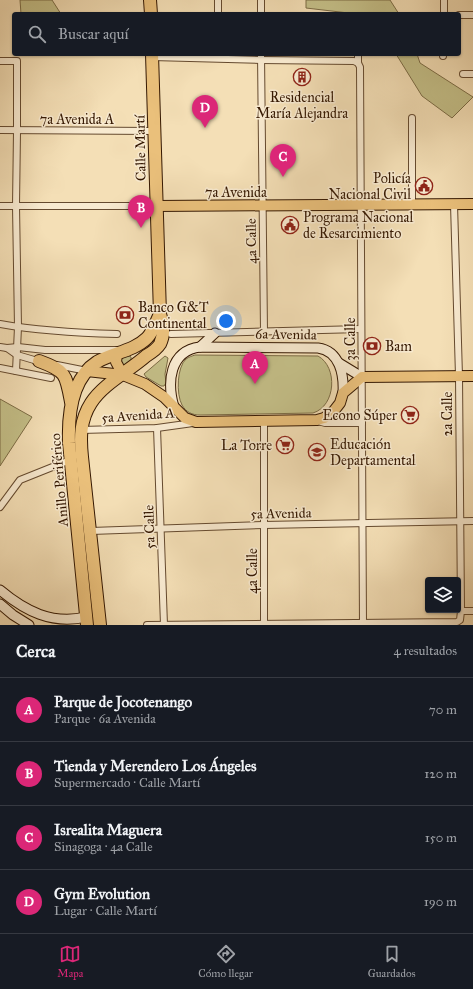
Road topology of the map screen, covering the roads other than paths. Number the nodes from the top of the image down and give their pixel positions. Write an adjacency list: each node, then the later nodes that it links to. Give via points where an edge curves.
1 (150, 0): 5 (highway)
2 (218, 0): 6 (street)
3 (261, 0): 7 (street)
4 (444, 0): 8 (street)
5 (151, 12)
6 (218, 12)
7 (261, 12)
8 (444, 12)
9 (461, 15): 10 (street)
10 (473, 15)
11 (152, 56): 22 (highway, Calle Martí)
12 (219, 56): 14 (street)
13 (358, 56): 16 (street, 3a Calle)
14 (261, 57): 16 (street); 30 (street, 4a Calle)
15 (0, 61): 21 (street, via 17,61)
16 (358, 63): 25 (street, 3a Calle)
17 (463, 74): 18 (street)
18 (473, 74)
19 (412, 118): 26 (street)
20 (0, 130): 21 (street, 7a Avenida A)
21 (17, 131): 22 (street, 7a Avenida A); 28 (street)
22 (154, 131): 29 (highway, Calle Martí)
23 (454, 204): 24 (main road, 7a Avenida); 26 (main road, 7a Avenida); 50 (street, 2a Calle)
24 (473, 204)
25 (361, 205): 26 (main road, 7a Avenida); 30 (main road, 7a Avenida); 34 (street, 3a Calle)
26 (412, 205)
27 (0, 206): 28 (street, 7a Avenida)
28 (16, 206): 29 (street, 7a Avenida); 33 (street)
29 (156, 206): 30 (main road, 7a Avenida); 31 (highway, Calle Martí)
30 (263, 206): 35 (street, 4a Calle)
31 (160, 314): 42 (highway, Calle Martí, via 146,339); 49 (highway, Calle Martí, via 163,325 158,346)
32 (0, 324): 33 (street)
33 (18, 327): 37 (street); 39 (street)
34 (362, 330): 35 (street); 52 (street, 3a Calle)
35 (264, 332): 36 (street)
36 (214, 333): 38 (street); 40 (street)
37 (117, 334)
38 (171, 334)
39 (18, 346): 41 (street); 42 (street, via 44,350); 43 (street)
40 (200, 347): 45 (street, 6a Avenida, via 318,348 328,350); 55 (street, 6a Avenida, via 186,351 175,363 171,382)
41 (3, 348): 43 (street)
42 (122, 352): 48 (highway, Anillo Periférico, via 99,362); 49 (main road, via 116,362); 49 (highway, via 132,351 136,355 137,360)
43 (17, 355): 44 (street); 47 (street)
44 (44, 363): 47 (street, via 49,378); 48 (street); 54 (highway, via 59,369 65,376)
45 (339, 363): 52 (street, 6a Avenida); 53 (street)
46 (0, 368): 47 (street)
47 (16, 371)
48 (87, 371): 49 (main road); 54 (highway, Anillo Periférico, via 76,388)
49 (128, 371): 55 (main road, via 164,397); 61 (highway, Anillo Periférico, via 97,394)
50 (459, 376): 51 (main road); 52 (main road); 64 (street, 2a Calle)
51 (473, 376)
52 (362, 377): 53 (main road); 59 (street, 3a Calle)
53 (343, 393): 57 (main road, via 340,403 333,412)
54 (72, 404): 62 (highway, Anillo Periférico, via 68,435)
55 (174, 408): 58 (main road, via 184,418)
56 (264, 421): 57 (main road); 58 (main road); 67 (street, 4a Calle)
57 (314, 421): 59 (street)
58 (196, 422): 60 (street, 5a Avenida A)
59 (362, 423): 66 (street, 3a Calle)
60 (157, 428): 61 (street, 5a Avenida A); 68 (street, 5a Calle)
61 (81, 430): 69 (highway, Anillo Periférico)
62 (70, 460): 63 (street, via 20,480); 76 (highway, Anillo Periférico)
63 (0, 506)
64 (460, 521): 65 (street, 5a Avenida); 66 (street, 5a Avenida); 70 (street, 2a Calle)
65 (473, 521)
66 (363, 523): 67 (street, 5a Avenida); 79 (street, 3a Calle)
67 (264, 525): 68 (street, 5a Avenida); 78 (street, 4a Calle)
68 (161, 529): 69 (street, 5a Avenida); 77 (street, 5a Calle)
69 (91, 531): 81 (highway, Anillo Periférico)
70 (461, 577)
71 (0, 590): 76 (street, via 36,616 67,622)
72 (0, 604): 80 (street)
73 (461, 611): 74 (street)
74 (473, 611)
75 (461, 613): 79 (street, 2a Calle, via 457,622)
76 (87, 621)
77 (164, 624): 78 (street); 82 (street)
78 (264, 624): 79 (street)
79 (363, 624)
80 (29, 625)
81 (100, 625)
82 (147, 625)

